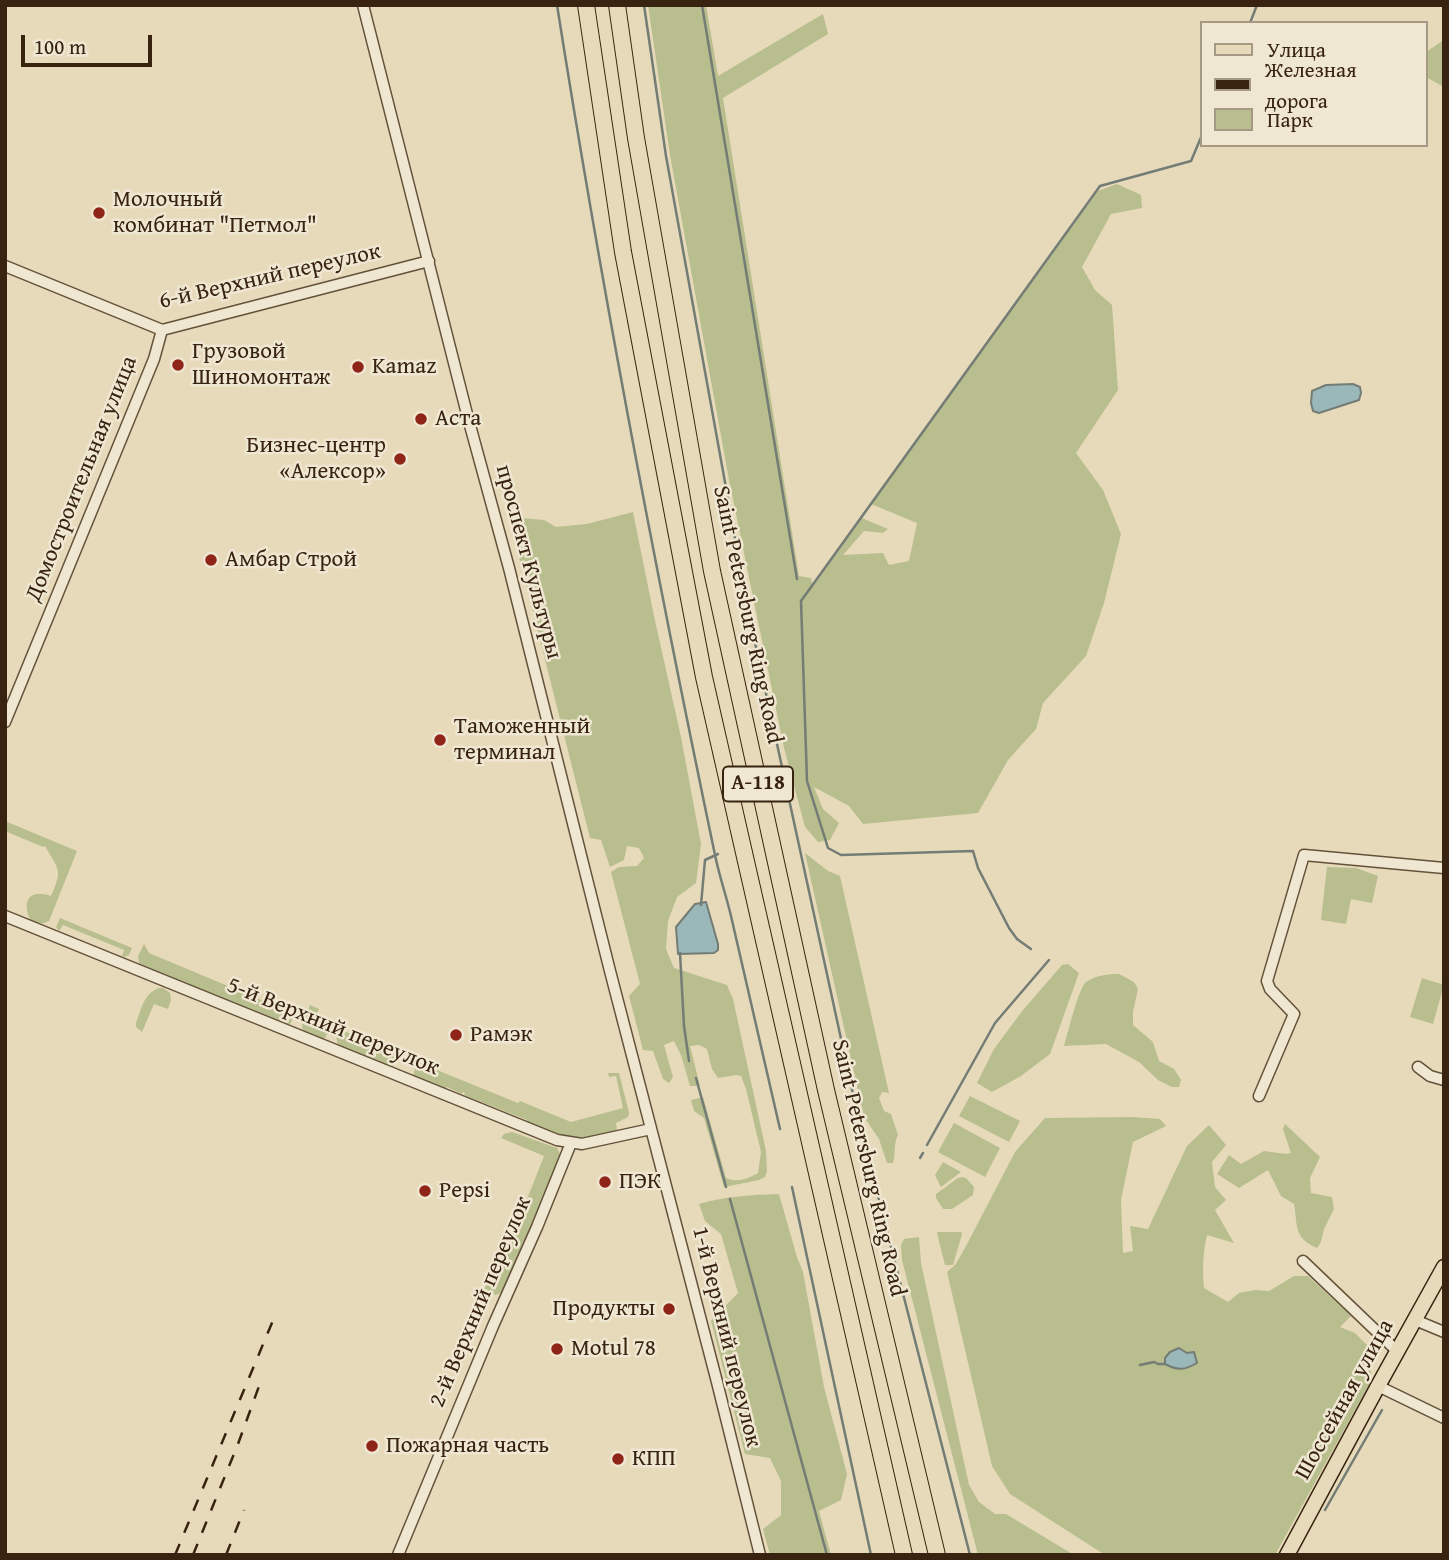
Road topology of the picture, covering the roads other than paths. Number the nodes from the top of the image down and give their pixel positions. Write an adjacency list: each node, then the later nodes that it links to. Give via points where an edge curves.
1 (362, 5): 4 (street, проспект Культуры)
2 (586, 5): 24 (highway, А-118, via 623,252 704,677)
3 (617, 5): 25 (highway, Saint Petersburg Ring Road / А-118, via 712,571 826,1090)
4 (429, 261): 6 (street, 6-й Верхний переулок); 13 (street, проспект Культуры)
5 (5, 266): 6 (street, 6-й Верхний переулок)
6 (162, 330): 7 (street, Домостроительная улица)
7 (5, 722)
8 (1444, 868): 12 (street, via 1304,855 1267,981 1294,1014)
9 (5, 916): 14 (street, 5-й Верхний переулок)
10 (1418, 1067): 11 (street)
11 (1444, 1080)
12 (1259, 1096)
13 (651, 1129): 14 (street, 5-й Верхний переулок); 23 (street, 1-й Верхний переулок)
14 (570, 1143): 22 (street, 2-й Верхний переулок)
15 (1303, 1261): 19 (street)
16 (1444, 1267): 17 (main road, Шоссейная улица)
17 (1415, 1320): 18 (street); 19 (main road, Шоссейная улица)
18 (1444, 1332)
19 (1398, 1351): 20 (main road, Шоссейная улица)
20 (1378, 1386): 21 (street); 26 (main road, Шоссейная улица)
21 (1444, 1418)
22 (398, 1555)
23 (760, 1555)
24 (904, 1555)
25 (936, 1555)
26 (1287, 1555)

